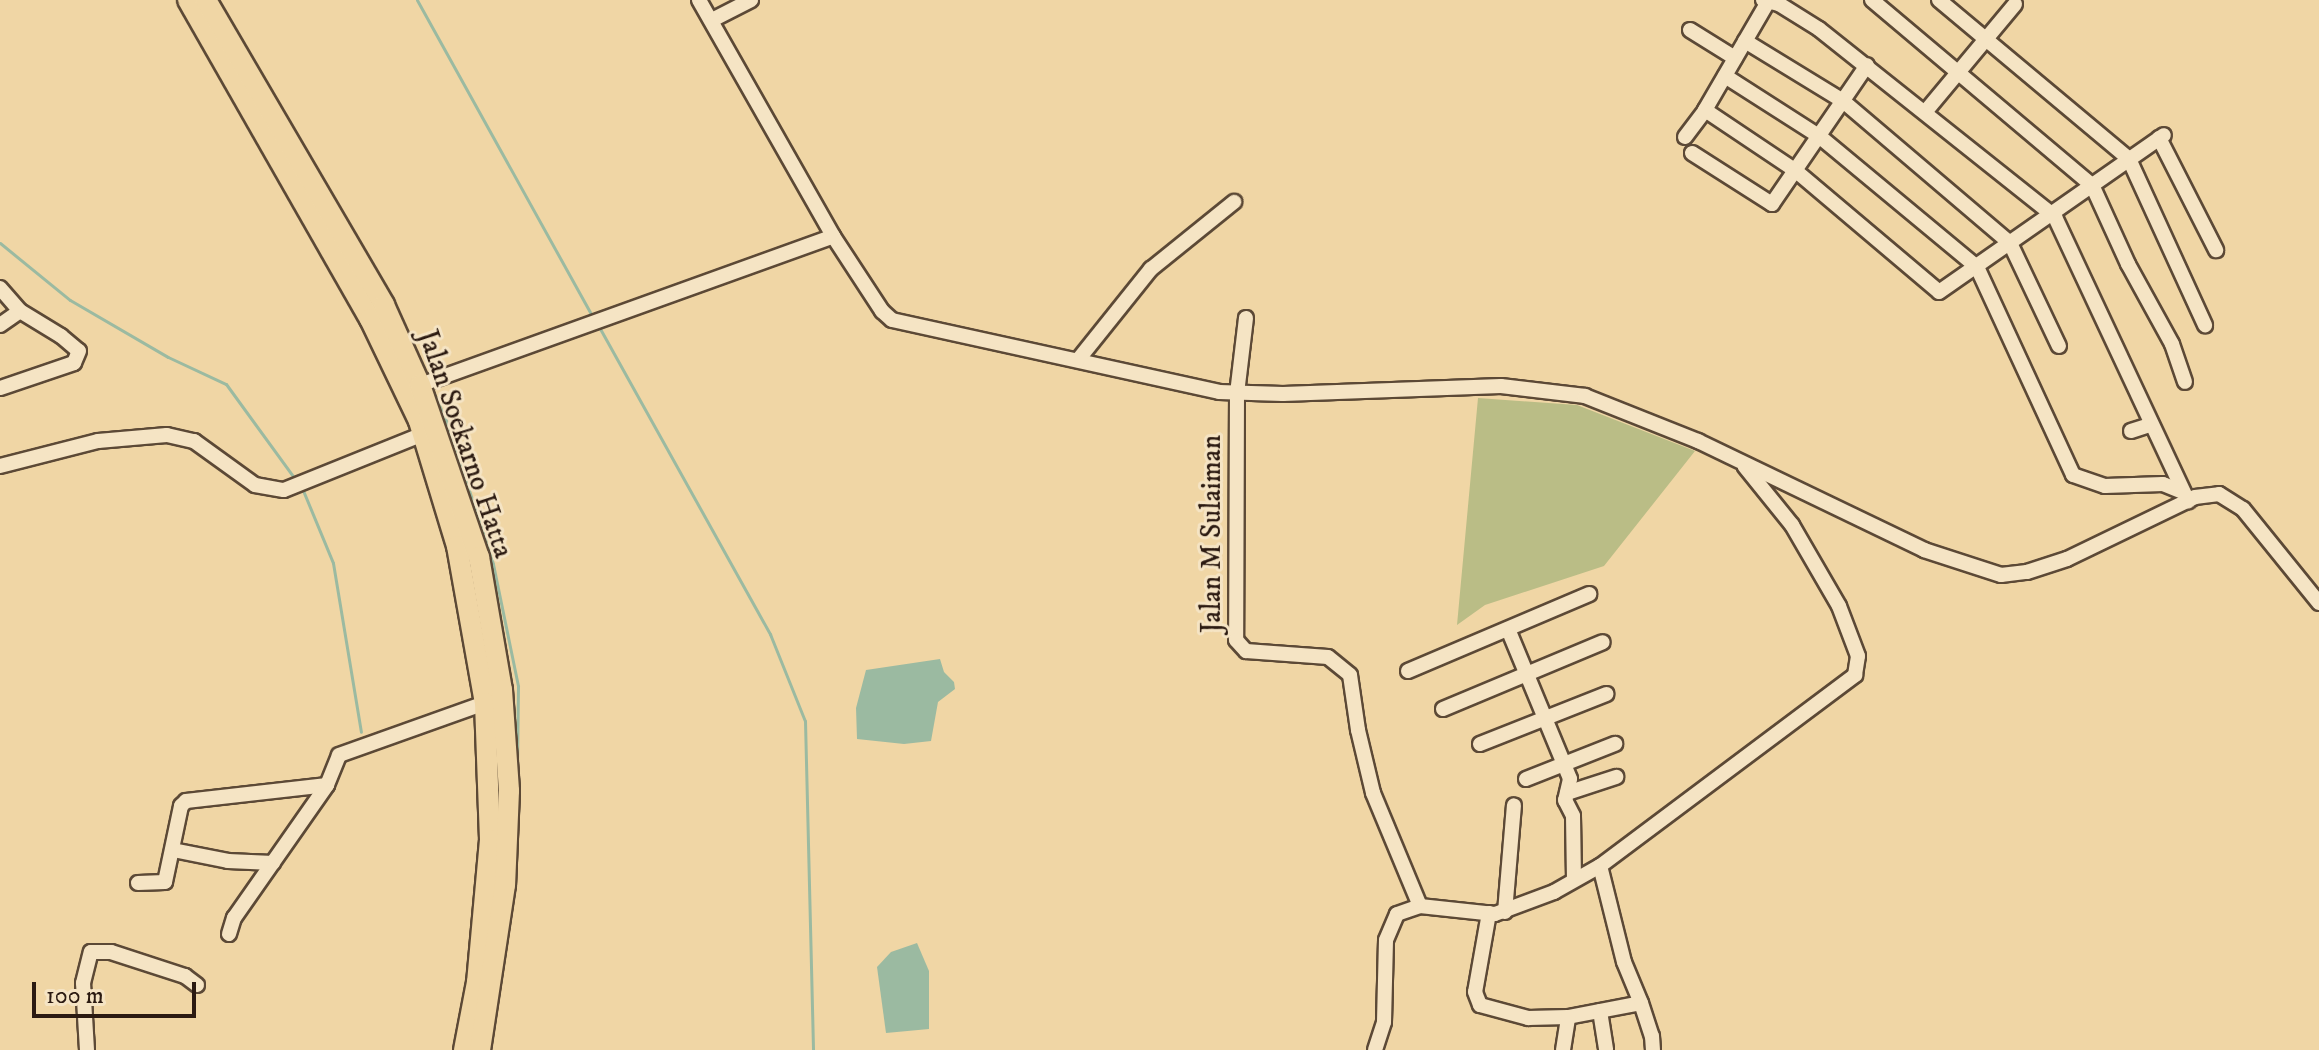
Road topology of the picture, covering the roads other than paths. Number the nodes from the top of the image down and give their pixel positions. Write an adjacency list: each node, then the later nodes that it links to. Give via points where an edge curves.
1 (188, 0): 45 (highway, Jalan Soekarno Hatta, via 370,319)
2 (206, 0): 40 (highway, Jalan Soekarno Hatta, via 384,305)
3 (699, 0): 9 (street)
4 (751, 0): 9 (street)
5 (1767, 0): 12 (street); 14 (street, via 1819,29)
6 (1872, 0): 15 (street)
7 (1939, 0): 11 (street)
8 (2015, 4): 11 (street)
9 (712, 20): 28 (street)
10 (1690, 30): 13 (street)
11 (1985, 38): 15 (street); 23 (street)
12 (1745, 41): 13 (street); 17 (street)
13 (1735, 58): 16 (street)
14 (1867, 65): 17 (street); 19 (street)
15 (1958, 71): 19 (street); 25 (street)
16 (1725, 76): 18 (street); 20 (street)
17 (1843, 101): 20 (street); 29 (street)
18 (1705, 110): 21 (street); 24 (street)
19 (1926, 111): 27 (street)
20 (1819, 136): 24 (street); 31 (street)
21 (1685, 137)
22 (1692, 153): 24 (street, via 1770,205)
23 (2129, 159): 25 (street); 30 (street, via 2162,137); 36 (street)
24 (1796, 171): 31 (street, via 1936,291)
25 (2092, 185): 27 (street); 39 (street, via 2172,344)
26 (1234, 202): 38 (street, via 1151,269)
27 (2051, 213): 29 (street); 43 (street)
28 (833, 236): 38 (street, via 892,320); 40 (street)
29 (2010, 243): 31 (street); 37 (street)
30 (2216, 250)
31 (1977, 267): 48 (street, via 2073,475 2105,486 2163,484)
32 (0, 288): 33 (street)
33 (20, 311): 35 (street); 41 (street, via 61,336 79,351 78,357 74,363)
34 (1246, 318): 42 (street)
35 (0, 325)
36 (2205, 325)
37 (2059, 346)
38 (1078, 360): 42 (street)
39 (2185, 382)
40 (422, 384): 82 (highway, Jalan Soekarno Hatta, via 479,557 502,690 509,791 505,885)
41 (0, 388)
42 (1237, 393): 46 (street, via 1489,386 1565,392 1658,424); 72 (street, Jalan M Sulaiman, via 1238,646 1328,657 1350,675 1373,793)
43 (2150, 425): 44 (street); 48 (street)
44 (2131, 431)
45 (423, 434): 47 (street, via 284,490 255,485 194,441 167,435 98,441); 56 (highway, Jalan Soekarno Hatta, via 457,546)
46 (1742, 464): 48 (street, via 1924,550 2001,575 2067,559); 69 (street, via 1792,525 1839,606 1859,665 1855,675)
47 (0, 466)
48 (2185, 496): 50 (street, via 2231,499)
49 (1589, 594): 51 (street)
50 (2319, 603)
51 (1508, 629): 53 (street); 54 (street)
52 (1603, 642): 54 (street)
53 (1408, 671)
54 (1527, 674): 57 (street); 58 (street)
55 (1606, 694): 58 (street)
56 (485, 703): 64 (street, via 339,755); 81 (highway, Jalan Soekarno Hatta, via 490,840 477,982)
57 (1443, 709)
58 (1545, 719): 59 (street); 61 (street)
59 (1480, 744)
60 (1615, 744): 61 (street)
61 (1564, 764): 63 (street); 65 (street, via 1570,779)
62 (1616, 777): 65 (street)
63 (1526, 779)
64 (327, 785): 67 (street, via 186,801); 68 (street)
65 (1567, 793): 70 (street, via 1573,816)
66 (1514, 805): 73 (street)
67 (173, 850): 68 (street); 71 (street, via 164,884)
68 (273, 863): 75 (street, via 234,918)
69 (1600, 866): 70 (street); 77 (street, via 1624,962)
70 (1574, 880): 73 (street)
71 (138, 883)
72 (1420, 906): 74 (street); 83 (street, via 1397,914 1391,922 1384,1022)
73 (1505, 912): 74 (street)
74 (1489, 913): 79 (street, via 1475,992 1480,1005 1528,1018)
75 (229, 934)
76 (197, 985): 80 (street, via 185,976 111,952 91,952 83,983)
77 (1641, 1003): 78 (street); 86 (street)
78 (1600, 1011): 79 (street); 85 (street)
79 (1568, 1017): 84 (street)
80 (87, 1050)
81 (464, 1050)
82 (480, 1050)
83 (1375, 1050)
84 (1563, 1050)
85 (1606, 1050)
86 (1653, 1050)

